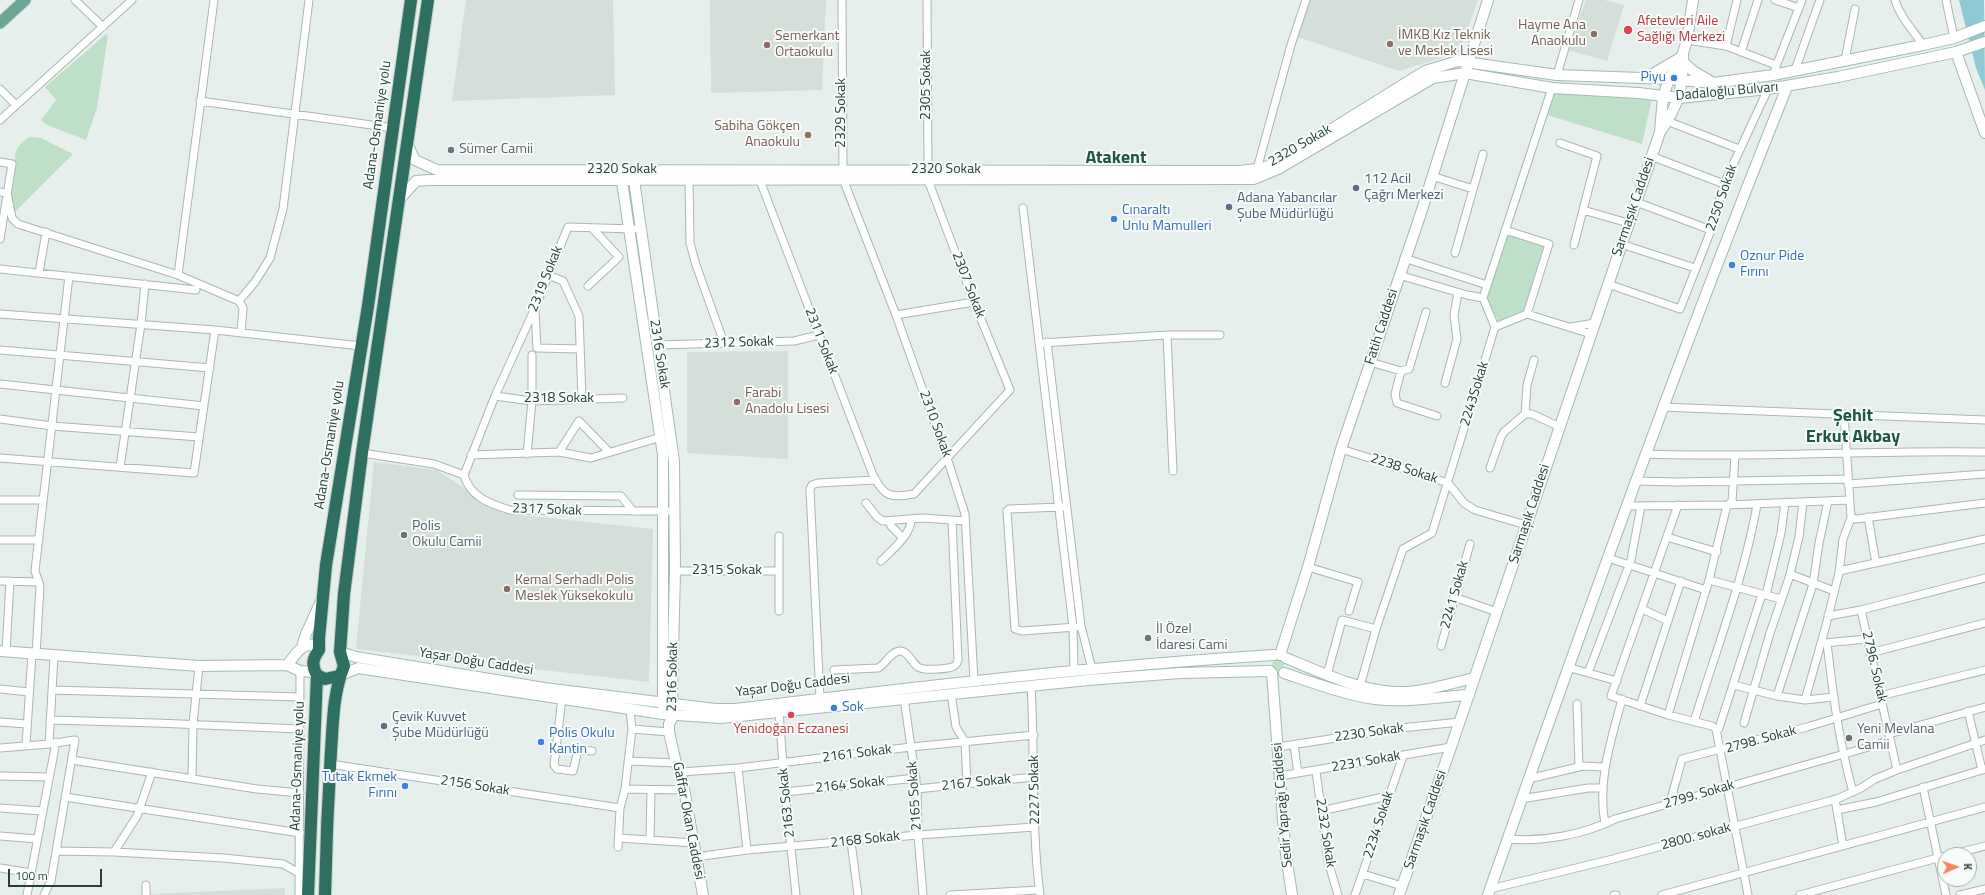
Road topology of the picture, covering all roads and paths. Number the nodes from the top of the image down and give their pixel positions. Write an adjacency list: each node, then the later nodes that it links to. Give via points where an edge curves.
1 (18, 0): 24 (main road)
2 (25, 0): 25 (main road)
3 (75, 0): 27 (street)
4 (132, 0): 27 (street)
5 (214, 0): 53 (street)
6 (309, 0): 55 (street)
7 (411, 0): 58 (highway, Adana-Osmaniye yolu)
8 (428, 0): 62 (highway)
9 (842, 0): 69 (street, 2329 Sokak)
10 (927, 0): 70 (street, 2305 Sokak)
11 (1306, 0): 67 (street)
12 (1488, 0): 37 (street, Fatih Caddesi)
13 (1579, 0): 41 (street)
14 (1693, 0): 29 (street)
15 (1737, 0): 31 (street)
16 (1758, 0): 34 (street)
17 (1775, 0): 22 (street)
18 (1802, 0): 22 (street)
19 (1820, 0): 39 (street)
20 (1895, 0): 32 (street, via 1899,14 1911,26)
21 (1946, 0): 28 (street)
22 (1799, 8): 38 (street)
23 (1855, 9): 36 (street)
24 (0, 16)
25 (0, 23)
26 (1985, 26): 28 (street, Dadaloğlu Bulvarı)
27 (102, 27): 54 (street)
28 (1958, 36): 32 (street, Dadaloğlu Bulvarı)
29 (1687, 40): 31 (street); 35 (street)
30 (1985, 42): 33 (street, Dadaloğlu Bulvarı)
31 (1726, 46): 34 (street)
32 (1923, 46): 36 (street, Dadaloğlu Bulvarı)
33 (1960, 51): 47 (street, Dadaloğlu Bulvarı); 60 (street)
34 (1741, 52): 38 (street)
35 (1682, 58): 43 (street); 44 (street); 45 (street); 46 (street, via 1693,72)
36 (1845, 60): 39 (street, Dadaloğlu Bulvarı)
37 (1469, 62): 40 (street, Fatih Caddesi); 41 (street, Dadaloğlu Bulvarı); 67 (street, 2320 Sokak, via 1458,62 1425,71 1314,140 1268,166)
38 (1776, 65): 42 (street)
39 (1795, 70): 42 (street, Dadaloğlu Bulvarı)
40 (1465, 73): 48 (street, Dadaloğlu Bulvarı); 70 (street, 2320 Sokak, via 1433,78 1278,169 1254,179); 71 (street, Fatih Caddesi)
41 (1557, 75): 43 (street, Dadaloğlu Bulvarı)
42 (1773, 75): 46 (street, Dadaloğlu Bulvarı)
43 (1645, 79): 44 (street, Dadaloğlu Bulvarı)
44 (1669, 80): 45 (street, Dadaloğlu Bulvarı); 51 (street)
45 (1682, 80): 46 (street, Dadaloğlu Bulvarı); 52 (street)
46 (1713, 84)
47 (1787, 86): 50 (street, Dadaloğlu Bulvarı); 148 (street)
48 (1552, 88): 51 (street, Dadaloğlu Bulvarı, via 1639,93); 85 (street)
49 (0, 89): 54 (street)
50 (1768, 89): 52 (street, Dadaloğlu Bulvarı); 63 (street, 2250 Sokak)
51 (1663, 97): 52 (street, Dadaloğlu Bulvarı); 59 (street)
52 (1678, 98): 57 (street)
53 (200, 101): 55 (street); 96 (street)
54 (16, 105): 56 (street)
55 (296, 115): 58 (street); 107 (street, via 283,209 270,258 255,282)
56 (0, 120)
57 (1667, 121): 59 (street); 63 (street)
58 (393, 128): 129 (highway, Adana-Osmaniye yolu)
59 (1660, 132): 65 (street, Sarmaşık Caddesi)
60 (1985, 132)
61 (1560, 143): 81 (street, via 1597,156)
62 (407, 144): 68 (street, 2320 Sokak, via 416,160 437,170); 78 (highway)
63 (1740, 149): 75 (street, 2250 Sokak)
64 (1483, 154): 76 (street)
65 (1651, 156): 75 (street); 79 (street, Sarmaşık Caddesi)
66 (0, 162): 77 (street, via 12,164)
67 (1257, 169): 70 (street, 2320 Sokak)
68 (620, 170): 72 (street, 2316 Sokak)
69 (843, 174): 70 (street, 2320 Sokak); 72 (street, 2320 Sokak); 73 (street, 2320 Sokak); 113 (street, 2310 Sokak)
70 (928, 175): 108 (street, 2307 Sokak)
71 (1432, 176): 76 (street); 92 (street, Fatih Caddesi)
72 (629, 177): 74 (street, 2320 Sokak); 78 (street, 2320 Sokak, via 416,181); 84 (street, 2316 Sokak)
73 (759, 178): 74 (street, 2320 Sokak); 122 (street, 2311 Sokak)
74 (689, 179): 126 (street, via 690,243)
75 (1724, 184): 86 (street, 2250 Sokak)
76 (1473, 189): 91 (street)
77 (4, 193): 87 (street, via 12,218 18,224); 88 (street)
78 (399, 200): 164 (highway)
79 (1636, 202): 82 (street, Sarmaşık Caddesi); 86 (street)
80 (1023, 208): 127 (street)
81 (1582, 210): 82 (street); 90 (street)
82 (1628, 223): 89 (street, Sarmaşık Caddesi)
83 (592, 228): 84 (street, 2319 Sokak); 97 (street, 2319 Sokak, via 568,227); 103 (street, via 619,257)
84 (635, 229): 128 (street, 2316 Sokak); 158 (street, 2316 Sokak)
85 (1505, 230): 102 (street); 112 (street, via 1549,244)
86 (1710, 230): 93 (street, 2250 Sokak)
87 (46, 232): 95 (street); 96 (street)
88 (0, 236)
89 (1621, 244): 93 (street); 101 (street, Sarmaşık Caddesi)
90 (1574, 245)
91 (1455, 253)
92 (1404, 258): 98 (street, Fatih Caddesi); 102 (street)
93 (1695, 268): 101 (street, 2250 Sokak, via 1680,309)
94 (0, 269): 95 (street)
95 (39, 273): 99 (street)
96 (178, 274): 107 (street)
97 (548, 275): 109 (street, 2319 Sokak); 130 (street, via 563,281 579,316)
98 (1399, 275): 105 (street); 135 (street, Fatih Caddesi)
99 (69, 276): 100 (street); 114 (street)
100 (145, 284): 104 (street); 116 (street)
101 (1608, 284): 115 (street, Sarmaşık Caddesi)
102 (1488, 285): 106 (street)
103 (588, 286)
104 (196, 290)
105 (1458, 293): 106 (street); 139 (street, via 1454,315 1457,339)
106 (1483, 298): 117 (street)
107 (239, 300): 120 (street, via 242,308)
108 (974, 302): 113 (street); 170 (street, 2307 Sokak, via 1010,390)
109 (534, 308): 130 (street, via 537,348); 142 (street, 2319 Sokak)
110 (1426, 312): 138 (street, via 1410,368)
111 (0, 314): 114 (street)
112 (1527, 314): 117 (street); 118 (street)
113 (896, 315): 170 (street, 2310 Sokak)
114 (65, 318): 116 (street); 133 (street)
115 (1595, 323): 118 (street); 121 (street, Sarmaşık Caddesi)
116 (141, 324): 119 (street); 136 (street)
117 (1495, 327): 181 (street, 2243Sokak)
118 (1568, 327): 121 (street)
119 (215, 330): 120 (street); 137 (street)
120 (242, 333): 129 (street)
121 (1591, 334): 155 (street, Sarmaşık Caddesi)
122 (819, 335): 126 (street, 2312 Sokak, via 794,341); 177 (street, 2311 Sokak)
123 (1167, 335): 124 (street); 125 (street); 174 (street)
124 (1220, 336)
125 (1047, 342): 127 (street); 197 (street)
126 (724, 343): 128 (street, 2312 Sokak)
127 (1039, 343): 194 (street)
128 (658, 345): 199 (street, 2316 Sokak, via 672,438)
129 (362, 346): 238 (highway, Adana-Osmaniye yolu, via 326,565)
130 (580, 349): 145 (street)
131 (0, 350): 133 (street)
132 (532, 355): 146 (street)
133 (60, 357): 136 (street); 141 (street)
134 (1534, 360): 149 (street, via 1527,385)
135 (1370, 362): 138 (street); 159 (street, Fatih Caddesi)
136 (134, 363): 137 (street); 143 (street)
137 (210, 368): 147 (street)
138 (1401, 371): 151 (street, via 1394,394 1397,403)
139 (1445, 383)
140 (0, 384): 141 (street)
141 (56, 390): 143 (street); 154 (street)
142 (495, 396): 146 (street, 2318 Sokak); 167 (street)
143 (130, 398): 147 (street); 156 (street)
144 (623, 398): 145 (street, 2318 Sokak)
145 (582, 399): 146 (street, 2318 Sokak)
146 (532, 401): 165 (street)
147 (204, 406): 157 (street)
148 (1662, 407): 150 (street); 166 (street)
149 (1525, 414): 155 (street, via 1532,414); 173 (street, via 1500,437)
150 (1844, 414): 153 (street); 162 (street)
151 (1437, 416)
152 (0, 419): 154 (street)
153 (1985, 420)
154 (52, 426): 156 (street); 171 (street)
155 (1560, 427): 207 (street, Sarmaşık Caddesi)
156 (126, 431): 157 (street); 172 (street)
157 (199, 437): 172 (street, via 194,472)
158 (661, 437): 161 (street); 200 (street, 2316 Sokak)
159 (1341, 449): 181 (street, 2238 Sokak); 220 (street, Fatih Caddesi)
160 (559, 452): 161 (street, via 591,458); 161 (street, via 579,421); 165 (street)
161 (609, 452)
162 (1846, 452): 163 (street); 168 (street); 180 (street)
163 (1985, 452)
164 (362, 453): 176 (street, via 434,464); 257 (highway, via 344,594)
165 (527, 454): 167 (street)
166 (1645, 454): 168 (street); 178 (street)
167 (471, 455): 176 (street)
168 (1734, 455): 179 (street)
169 (0, 458): 171 (street)
170 (947, 458): 177 (street, 2311 Sokak, via 914,494 893,496 881,490); 206 (street, 2310 Sokak, via 965,514)
171 (48, 462): 172 (street); 184 (street)
172 (120, 467)
173 (1490, 468)
174 (1173, 471)
175 (1985, 474): 180 (street)
176 (464, 475): 198 (street, 2317 Sokak, via 467,485 487,503 510,510)
177 (876, 480): 293 (street, via 818,483 810,489)
178 (1636, 481): 179 (street); 195 (street)
179 (1734, 481): 180 (street); 193 (street, via 1732,502)
180 (1848, 481): 185 (street)
181 (1448, 483): 207 (street, 2238 Sokak, via 1464,503 1475,510); 250 (street, 2243Sokak, via 1432,533 1403,549)
182 (518, 495): 198 (street, 2317 Sokak, via 621,496)
183 (0, 500): 184 (street)
184 (43, 500): 213 (street)
185 (1849, 500): 186 (street); 202 (street)
186 (1828, 501): 187 (street); 232 (street)
187 (1803, 502): 189 (street); 225 (street, via 1799,537)
188 (866, 503): 205 (street, via 879,519)
189 (1785, 503): 190 (street); 236 (street, via 1781,533)
190 (1757, 504): 193 (street); 233 (street, via 1753,528)
191 (1985, 504): 201 (street)
192 (1678, 505): 193 (street); 196 (street); 209 (street)
193 (1727, 505): 215 (street)
194 (1058, 506): 197 (street); 249 (street); 249 (street, via 1007,511 1015,629 1022,631)
195 (1627, 506): 196 (street); 216 (street)
196 (1641, 506): 219 (street)
197 (1067, 509): 248 (street)
198 (633, 511): 200 (street, 2317 Sokak)
199 (674, 511): 200 (street, 2317 Sokak); 221 (street, 2316 Sokak)
200 (663, 512): 300 (street, 2316 Sokak)
201 (1868, 517): 202 (street); 218 (street)
202 (1851, 518): 223 (street, via 1843,539)
203 (911, 519): 204 (street); 205 (street); 210 (street, via 910,527)
204 (952, 520): 206 (street); 266 (street, via 958,660 956,665 951,668 923,669 900,651 894,653 878,668)
205 (889, 521): 210 (street)
206 (965, 522): 276 (street, 2310 Sokak)
207 (1526, 525): 244 (street, Sarmaşık Caddesi)
208 (779, 536): 222 (street)
209 (1667, 537): 215 (street); 224 (street)
210 (903, 538): 217 (street)
211 (1985, 539): 218 (street)
212 (0, 540): 213 (street)
213 (39, 540): 230 (street, via 35,571)
214 (1470, 544): 237 (street, 2241 Sokak)
215 (1717, 552): 227 (street)
216 (1608, 558): 219 (street); 264 (street)
217 (881, 562)
218 (1876, 563): 223 (street)
219 (1629, 564): 224 (street); 272 (street)
220 (1308, 567): 243 (street, via 1358,582); 261 (street, Fatih Caddesi)
221 (676, 571): 222 (street, 2315 Sokak); 300 (street, 2316 Sokak)
222 (779, 571): 242 (street)
223 (1839, 571): 235 (street)
224 (1655, 572): 231 (street); 240 (street)
225 (1790, 574): 232 (street); 239 (street)
226 (1985, 578): 241 (street)
227 (1709, 580): 233 (street); 234 (street)
228 (0, 581): 229 (street)
229 (10, 581): 230 (street); 256 (street)
230 (38, 582): 259 (street, via 40,586)
231 (1681, 582): 234 (street); 246 (street)
232 (1813, 582): 235 (street); 288 (street)
233 (1736, 587): 236 (street); 311 (street)
234 (1706, 590): 306 (street)
235 (1834, 591): 245 (street)
236 (1764, 595): 239 (street); 278 (street)
237 (1454, 597): 244 (street); 253 (street, 2241 Sokak)
238 (323, 598): 254 (street); 255 (highway, Adana-Osmaniye yolu)
239 (1782, 599): 283 (street)
240 (1642, 609): 246 (street); 277 (street)
241 (1861, 610): 245 (street); 251 (street, 2796. Sokak)
242 (779, 611)
243 (1349, 611)
244 (1497, 612): 275 (street, Sarmaşık Caddesi)
245 (1828, 616): 252 (street)
246 (1668, 621): 299 (street)
247 (1985, 623): 258 (street)
248 (1081, 626): 249 (street); 265 (street)
249 (1073, 627): 267 (street)
250 (1376, 628): 273 (street, via 1342,620); 280 (street, 2243Sokak)
251 (1867, 639): 252 (street); 258 (street, 2796. Sokak)
252 (1824, 643): 291 (street); 296 (street)
253 (1441, 646)
254 (302, 647): 255 (street, via 313,645); 262 (street)
255 (318, 651): 257 (highway, Yaşar Doğu Caddesi, via 330,648); 271 (highway, Adana-Osmaniye yolu, via 313,663)
256 (3, 652): 259 (street)
257 (340, 652): 274 (highway, via 344,666); 300 (street, Yaşar Doğu Caddesi, via 356,658)
258 (1870, 653): 289 (street, 2796. Sokak)
259 (34, 654): 260 (street); 284 (street)
260 (54, 656): 263 (street); 282 (street)
261 (1280, 656): 265 (street, Yaşar Doğu Caddesi, via 1222,657); 270 (street, via 1288,666); 270 (street, via 1268,662); 273 (street, Yaşar Doğu Caddesi)
262 (287, 665): 263 (street); 269 (street)
263 (199, 666): 286 (street)
264 (1567, 667): 272 (street); 354 (street)
265 (1092, 669): 267 (street, Yaşar Doğu Caddesi)
266 (834, 670)
267 (1074, 670): 276 (street, Yaşar Doğu Caddesi)
268 (1985, 670): 289 (street)
269 (300, 671): 271 (street); 290 (street)
270 (1277, 672): 279 (street, Yaşar Doğu Caddesi, via 1180,674); 287 (street, Yaşar Doğu Caddesi, via 1374,699 1403,700); 328 (street, Sedir Yaprağı Caddesi, via 1275,714)
271 (316, 673): 274 (highway, Yaşar Doğu Caddesi, via 325,679); 414 (highway, Adana-Osmaniye yolu)
272 (1588, 673): 277 (street)
273 (1327, 675): 280 (street, Yaşar Doğu Caddesi)
274 (339, 676): 292 (street, Yaşar Doğu Caddesi, via 358,668); 338 (highway)
275 (1474, 678): 280 (street, Yaşar Doğu Caddesi, via 1420,690 1394,692); 287 (street, Sarmaşık Caddesi)
276 (974, 681): 293 (street, Yaşar Doğu Caddesi)
277 (1617, 681): 295 (street, via 1611,696)
278 (1734, 684): 283 (street); 318 (street)
279 (1031, 685): 285 (street, Yaşar Doğu Caddesi); 319 (street, 2227 Sokak)
280 (1360, 686)
281 (0, 689): 284 (street)
282 (52, 690): 286 (street); 308 (street)
283 (1754, 690): 288 (street); 312 (street)
284 (28, 692): 313 (street)
285 (951, 693): 294 (street, Yaşar Doğu Caddesi); 322 (street, via 956,727)
286 (196, 694): 290 (street); 314 (street)
287 (1469, 695): 310 (street, Sarmaşık Caddesi)
288 (1777, 696): 296 (street)
289 (1880, 696): 298 (street, 2796. Sokak)
290 (300, 697): 316 (street)
291 (1834, 697): 296 (street); 307 (street)
292 (562, 698): 302 (street, Yaşar Doğu Caddesi); 332 (street, via 554,765 557,769 573,771 578,750)
293 (820, 698): 300 (street, Yaşar Doğu Caddesi, via 735,709)
294 (904, 698): 303 (street, Yaşar Doğu Caddesi); 327 (street, 2165 Sokak)
295 (1622, 699): 299 (street); 341 (street)
296 (1805, 700)
297 (1577, 704): 340 (street)
298 (1882, 704): 307 (street, 2798. Sokak); 320 (street, 2796. Sokak)
299 (1640, 706): 306 (street)
300 (670, 707): 303 (street, Yaşar Doğu Caddesi, via 720,718); 305 (street, Yaşar Doğu Caddesi); 315 (street, 2316 Sokak)
301 (1985, 707): 304 (street, 2799. Sokak)
302 (630, 710): 305 (street, Yaşar Doğu Caddesi); 317 (street)
303 (780, 711): 337 (street, 2163 Sokak)
304 (1968, 711): 320 (street, 2799. Sokak); 324 (street)
305 (663, 714): 315 (street, 2316 Sokak)
306 (1668, 715): 311 (street)
307 (1836, 718): 331 (street, 2798. Sokak); 333 (street)
308 (50, 720): 314 (street); 323 (street)
309 (0, 722): 313 (street)
310 (1460, 722): 325 (street, 2230 Sokak, via 1401,728); 329 (street, Sarmaşık Caddesi)
311 (1694, 722): 318 (street, via 1712,726)
312 (1744, 723)
313 (27, 724): 326 (street)
314 (194, 724): 316 (street); 353 (street)
315 (669, 728): 317 (street); 339 (street, Gaffar Okan Caddesi)
316 (300, 729): 365 (street)
317 (632, 729): 336 (street)
318 (1717, 731): 331 (street)
319 (1034, 735): 322 (street, 2161 Sokak); 351 (street, 2227 Sokak)
320 (1889, 737): 333 (street, 2799. Sokak); 344 (street, 2796. Sokak)
321 (1985, 740): 324 (street, 2800. sokak)
322 (965, 742): 327 (street, 2161 Sokak); 355 (street)
323 (52, 743): 326 (street); 335 (street, via 75,740); 350 (street)
324 (1976, 743): 344 (street, 2800. sokak); 345 (street)
325 (1294, 745): 328 (street, 2230 Sokak); 347 (street)
326 (26, 746): 330 (street)
327 (911, 747): 337 (street, 2161 Sokak); 352 (street, 2165 Sokak)
328 (1278, 747): 349 (street, Sedir Yaprağı Caddesi)
329 (1451, 747): 334 (street, 2231 Sokak); 407 (street, Sarmaşık Caddesi)
330 (0, 748)
331 (1720, 750): 356 (street); 370 (street, 2798. Sokak, via 1682,759)
332 (592, 751)
333 (1842, 754): 356 (street, 2799. Sokak); 364 (street)
334 (1402, 756): 343 (street, 2231 Sokak); 366 (street, 2234 Sokak)
335 (72, 760): 346 (street); 367 (street)
336 (628, 761): 339 (street, 2161 Sokak); 359 (street)
337 (783, 763): 342 (street, 2161 Sokak); 363 (street, 2163 Sokak)
338 (330, 764): 373 (street, 2156 Sokak); 415 (highway)
339 (678, 767): 342 (street, 2161 Sokak); 362 (street, Gaffar Okan Caddesi)
340 (1579, 767): 341 (street); 354 (street)
341 (1604, 767): 358 (street)
342 (738, 768): 395 (street)
343 (1316, 770): 347 (street, 2231 Sokak); 377 (street, 2232 Sokak)
344 (1897, 770): 364 (street, 2800. sokak)
345 (1983, 770): 357 (street)
346 (152, 772): 353 (street); 374 (street)
347 (1298, 773): 349 (street, 2231 Sokak)
348 (0, 776): 350 (street)
349 (1280, 776): 421 (street, Sedir Yaprağı Caddesi, via 1285,847)
350 (49, 777): 376 (street)
351 (1034, 777): 355 (street, 2167 Sokak); 380 (street, 2227 Sokak)
352 (916, 778): 360 (street, 2165 Sokak); 363 (street, 2164 Sokak)
353 (192, 779): 365 (street)
354 (1528, 779): 369 (street)
355 (967, 784): 360 (street, 2167 Sokak)
356 (1727, 787): 370 (street, 2799. Sokak); 381 (street)
357 (1923, 787): 375 (street, via 1876,802); 378 (street)
358 (1602, 788): 369 (street, via 1588,788); 379 (street)
359 (625, 789): 361 (street); 373 (street)
360 (917, 789): 383 (street, 2165 Sokak)
361 (651, 790): 362 (street); 388 (street)
362 (684, 790): 390 (street, Gaffar Okan Caddesi)
363 (785, 792): 392 (street, 2163 Sokak)
364 (1853, 792): 368 (street, 2800. sokak)
365 (300, 794): 382 (street)
366 (1388, 796): 377 (street); 404 (street, 2234 Sokak)
367 (65, 797): 374 (street); 396 (street)
368 (1835, 799): 375 (street); 381 (street, 2800. sokak)
369 (1521, 800): 387 (street)
370 (1670, 803): 379 (street, 2799. Sokak)
371 (1985, 807): 378 (street)
372 (0, 808): 376 (street)
373 (620, 808): 385 (street)
374 (139, 809): 382 (street); 397 (street)
375 (1837, 810): 391 (street)
376 (42, 811): 386 (street)
377 (1321, 811): 422 (street, 2232 Sokak, via 1328,861)
378 (1930, 822): 391 (street); 393 (street)
379 (1605, 824): 387 (street, 2799. Sokak, via 1558,837)
380 (1035, 827): 383 (street, 2168 Sokak); 408 (street, 2227 Sokak)
381 (1734, 827): 403 (street); 409 (street, 2800. sokak)
382 (300, 834): 402 (street)
383 (918, 835): 389 (street, 2168 Sokak); 419 (street, 2165 Sokak)
384 (0, 836): 386 (street)
385 (619, 838): 388 (street); 394 (street)
386 (37, 839): 401 (street)
387 (1507, 839): 409 (street)
388 (650, 840): 390 (street)
389 (851, 842): 392 (street, 2168 Sokak); 418 (street)
390 (694, 843): 398 (street, Gaffar Okan Caddesi)
391 (1843, 846): 403 (street)
392 (791, 847): 395 (street, 2168 Sokak); 417 (street, 2163 Sokak)
393 (1939, 847)
394 (618, 848)
395 (747, 850): 398 (street, 2168 Sokak)
396 (56, 851): 397 (street); 411 (street, via 50,881)
397 (114, 852): 402 (street, via 283,864)
398 (695, 856): 416 (street, Gaffar Okan Caddesi)
399 (1937, 858): 426 (street)
400 (0, 868): 401 (street)
401 (31, 873): 410 (street)
402 (299, 873): 413 (street)
403 (1745, 873): 424 (street); 425 (street)
404 (1363, 874): 407 (street); 423 (street, 2234 Sokak)
405 (146, 885): 412 (street)
406 (1985, 889): 427 (street)
407 (1401, 891)
408 (1040, 892): 420 (street)
409 (1489, 892)
410 (27, 895)
411 (44, 895)
412 (146, 895)
413 (299, 895)
414 (308, 895)
415 (326, 895)
416 (703, 895)
417 (796, 895)
418 (858, 895)
419 (923, 895)
420 (950, 895)
421 (1292, 895)
422 (1338, 895)
423 (1355, 895)
424 (1662, 895)
425 (1748, 895)
426 (1800, 895)
427 (1960, 895)

